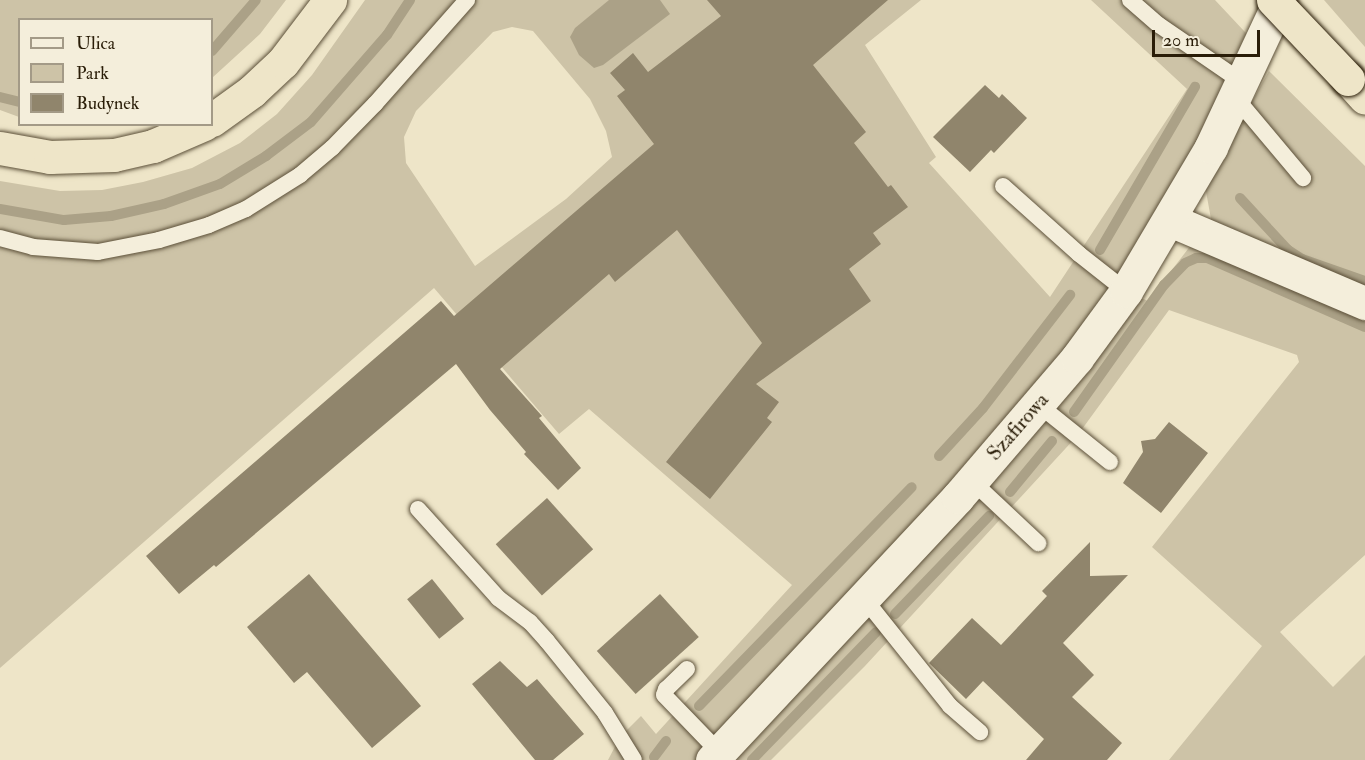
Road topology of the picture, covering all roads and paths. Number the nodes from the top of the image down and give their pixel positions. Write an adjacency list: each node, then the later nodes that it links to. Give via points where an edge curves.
1 (330, 0): 8 (highway, via 283,62)
2 (467, 0): 14 (lane, via 332,148 300,176 246,209 199,228 98,252 33,247)
3 (1130, 0): 7 (lane)
4 (1274, 0): 6 (highway, bridge)
5 (1280, 0): 7 (street, Szafirowa)
6 (1356, 88)
7 (1238, 90): 11 (lane); 13 (street, Szafirowa, via 1212,147)
8 (213, 119)
9 (199, 126): 10 (highway, via 153,146 114,155 50,157)
10 (0, 148)
11 (1304, 178)
12 (1003, 186): 15 (lane)
13 (1170, 220): 15 (street, Szafirowa); 16 (street)
14 (0, 238)
15 (1126, 291): 17 (street, Szafirowa)
16 (1365, 303)
17 (1039, 405): 18 (lane); 19 (street, Szafirowa)
18 (1110, 462)
19 (972, 481): 21 (lane); 22 (street, Szafirowa)
20 (418, 510): 26 (lane, via 498,598 530,622 547,641 605,713)
21 (1038, 543)
22 (863, 597): 24 (lane, via 950,706); 25 (street, Szafirowa)
23 (687, 669): 25 (lane, via 664,695)
24 (980, 732)
25 (715, 756)
26 (634, 760)

